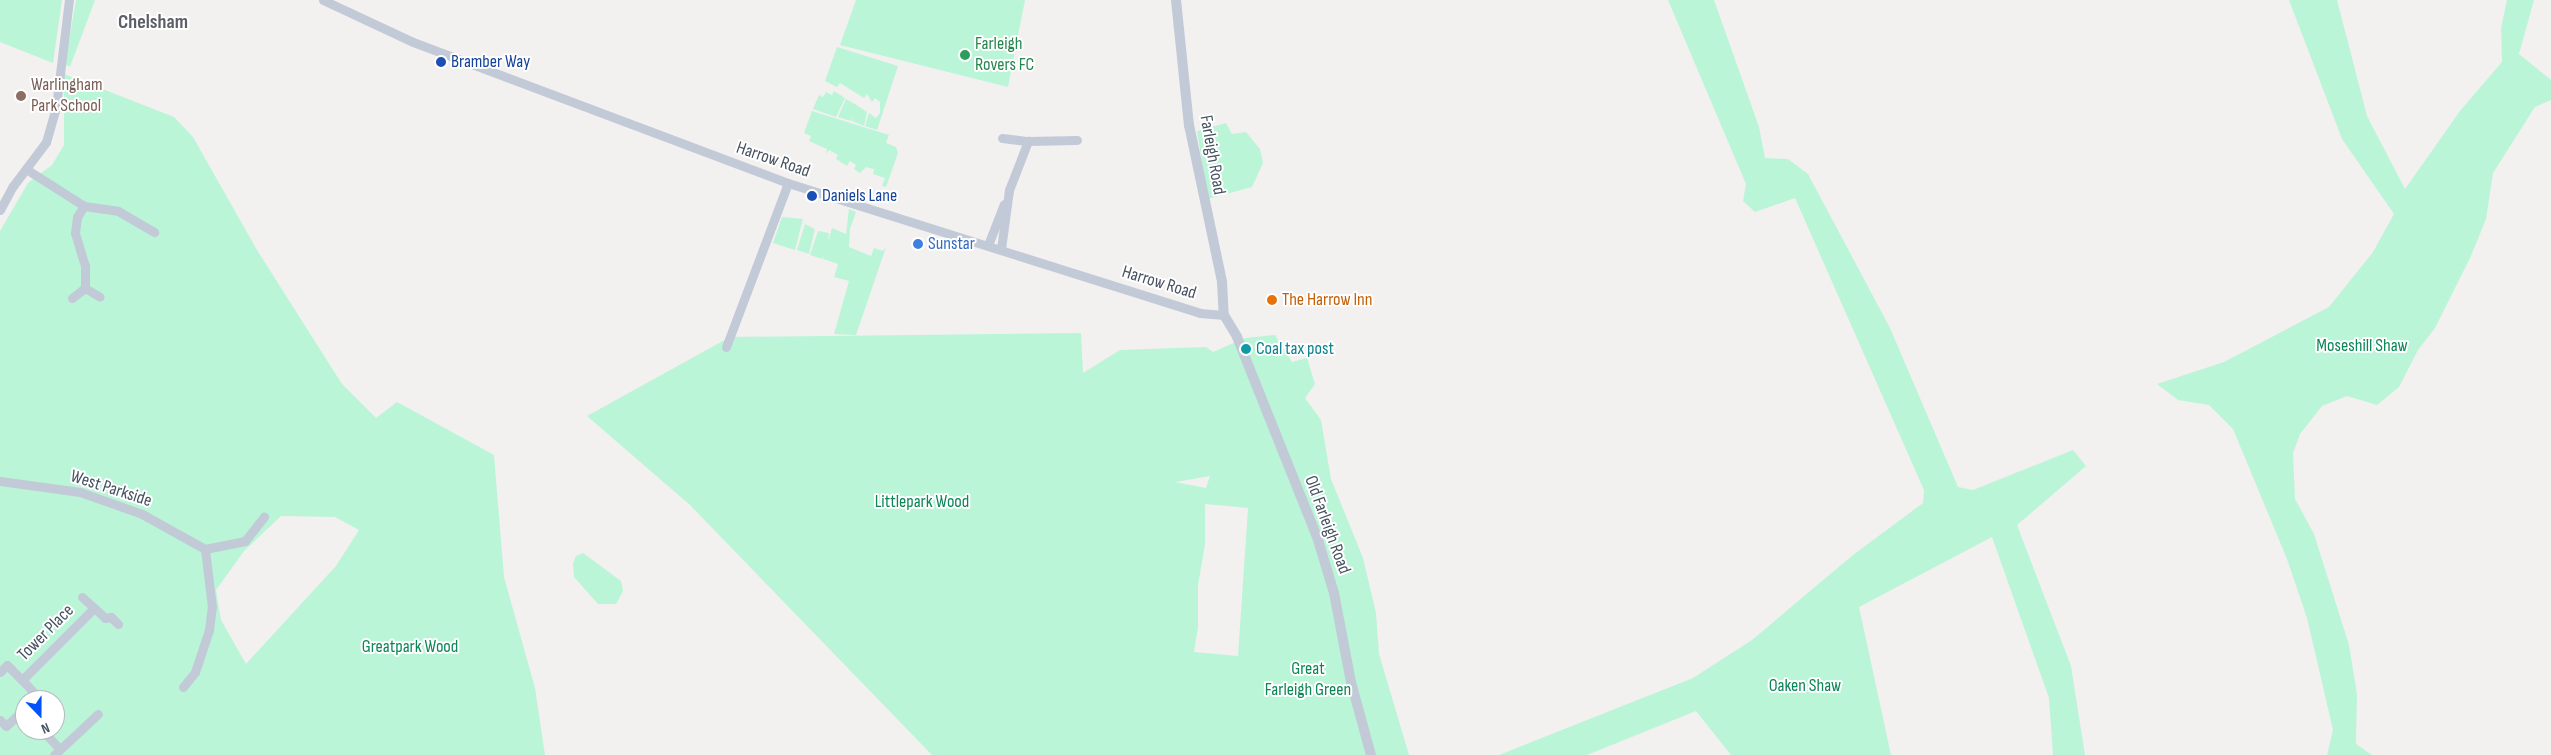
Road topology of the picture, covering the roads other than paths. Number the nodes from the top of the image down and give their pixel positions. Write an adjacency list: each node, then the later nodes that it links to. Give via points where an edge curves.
1 (69, 0): 7 (street, via 56,107 46,142)
2 (323, 0): 8 (street, Harrow Road, via 413,42)
3 (1176, 0): 18 (street, Farleigh Road, via 1189,125 1222,282)
4 (1002, 138): 6 (street)
5 (1077, 140): 6 (street)
6 (1028, 141): 9 (street)
7 (26, 169): 10 (street); 11 (street)
8 (788, 183): 13 (street, Harrow Road); 19 (street)
9 (1009, 190): 13 (street); 14 (street)
10 (84, 206): 12 (street, via 118,211); 15 (street, via 77,217 75,234 84,266)
11 (0, 210)
12 (154, 232)
13 (988, 245): 14 (street, Harrow Road)
14 (1001, 249): 18 (street, Harrow Road, via 1200,313)
15 (85, 288): 16 (street); 17 (street)
16 (100, 297)
17 (72, 298)
18 (1224, 315): 35 (street, Old Farleigh Road, via 1237,337 1318,540 1334,593 1351,682)
19 (726, 347)
20 (0, 481): 22 (street, West Parkside, via 80,492 142,514)
21 (264, 517): 22 (street, via 245,541)
22 (205, 549): 28 (street, via 212,607 209,630 196,672)
23 (82, 597): 24 (street)
24 (94, 608): 25 (street); 27 (street, Tower Place)
25 (118, 624)
26 (0, 672): 27 (street, Tower Place, via 7,665)
27 (22, 680): 29 (street, Tower Place)
28 (183, 688)
29 (31, 690)
30 (98, 714): 34 (street)
31 (15, 718): 32 (street, via 6,726)
32 (0, 720)
33 (49, 740): 34 (street)
34 (57, 752)
35 (1371, 755)

